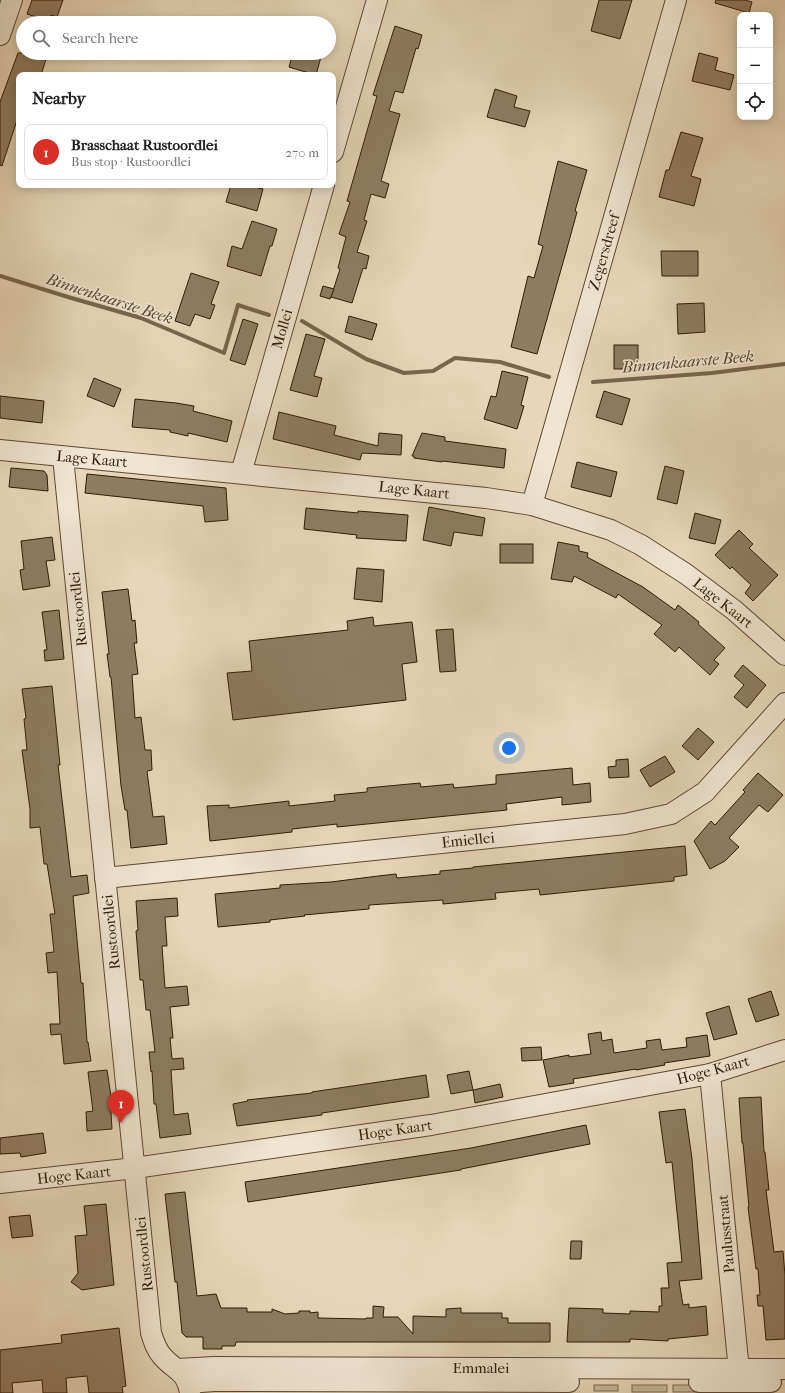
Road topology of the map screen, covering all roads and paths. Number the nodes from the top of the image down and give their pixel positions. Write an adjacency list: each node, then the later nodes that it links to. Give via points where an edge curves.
1 (12, 0): 4 (street)
2 (377, 0): 5 (street)
3 (676, 0): 10 (street, Zegersdreef)
4 (0, 35)
5 (336, 142)
6 (323, 188): 9 (street, Mollei)
7 (0, 450): 8 (street, Lage Kaart)
8 (63, 457): 9 (street, Lage Kaart); 13 (street, Rustoordlei)
9 (241, 473): 10 (street, Lage Kaart)
10 (532, 505): 11 (street, Lage Kaart, via 611,530 641,545 686,574 734,610)
11 (785, 655)
12 (785, 703): 13 (street, Emiellei, via 705,792 671,814 617,825)
13 (105, 878): 16 (street, Rustoordlei)
14 (785, 1050): 15 (street, Hoge Kaart)
15 (710, 1074): 16 (street, Hoge Kaart, via 431,1125); 20 (street, Paulusstraat)
16 (135, 1168): 17 (street, Hoge Kaart); 19 (street, Rustoordlei, via 151,1333 157,1349)
17 (0, 1183)
18 (785, 1369): 20 (street, Emmalei)
19 (185, 1381): 20 (street, Emmalei, via 214,1367)
20 (740, 1381): 21 (street, Emmalei)
21 (785, 1382)

